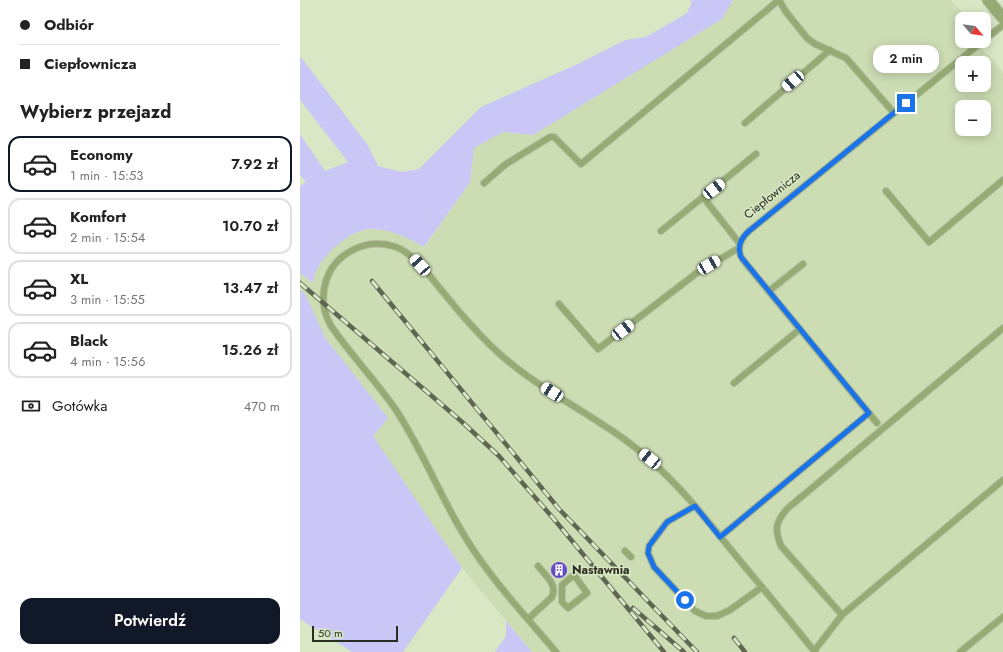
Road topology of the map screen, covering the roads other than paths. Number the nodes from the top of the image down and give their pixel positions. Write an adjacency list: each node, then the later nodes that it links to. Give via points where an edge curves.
1 (779, 0): 7 (lane, via 807,38); 12 (lane, via 581,164 554,137 550,137 506,164)
2 (988, 0): 3 (street)
3 (1003, 18)
4 (1003, 25): 5 (lane, Ciepłownicza)
5 (991, 35)
6 (975, 48): 8 (lane, Ciepłownicza)
7 (830, 50): 8 (lane, via 846,58); 9 (lane)
8 (894, 113): 16 (lane, Ciepłownicza, via 749,231 742,238)
9 (745, 123)
10 (756, 154): 14 (lane)
11 (1003, 180): 13 (lane, via 930,242)
12 (484, 183)
13 (886, 190)
14 (703, 197): 15 (lane); 16 (lane)
15 (661, 231)
16 (740, 246): 18 (lane, via 741,257); 19 (lane, via 698,272 598,350)
17 (803, 264): 18 (lane)
18 (769, 291): 20 (lane)
19 (559, 304)
20 (800, 328): 22 (lane); 23 (lane)
21 (1003, 328): 34 (lane, via 780,517 777,537 781,546)
22 (734, 383)
23 (869, 413): 24 (lane); 27 (lane)
24 (877, 423)
25 (1003, 480): 34 (lane)
26 (695, 506): 27 (lane); 31 (lane, via 667,522 649,546 648,553 654,567 695,611 706,616 717,616 730,610); 36 (lane, via 665,473 634,446 542,386 496,351 412,256 382,244 362,246 350,251 332,269 327,280 323,303 325,315 407,428 471,546)
27 (720, 537): 31 (lane)
28 (625, 550): 29 (lane)
29 (631, 557)
30 (538, 566): 32 (lane, via 553,585)
31 (762, 587): 37 (lane)
32 (554, 592): 33 (lane); 36 (lane, via 552,597)
33 (562, 594): 33 (lane, via 562,585 574,576 587,592 568,608 562,602)
34 (842, 615): 37 (lane)
35 (1003, 617): 39 (lane)
36 (528, 618): 38 (lane)
37 (815, 651)
38 (556, 652)
39 (960, 652)

